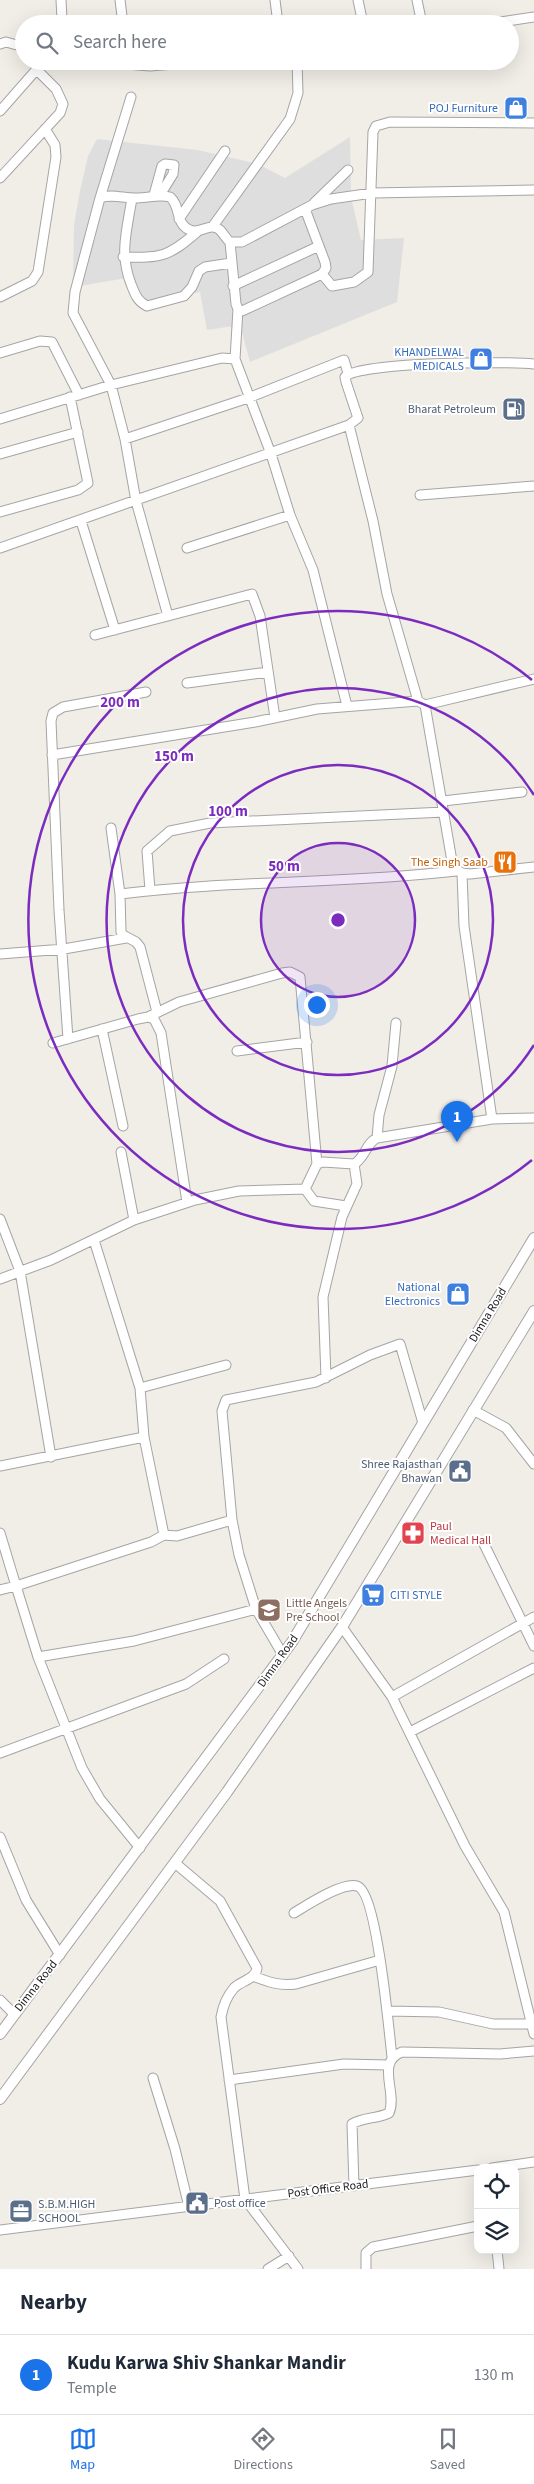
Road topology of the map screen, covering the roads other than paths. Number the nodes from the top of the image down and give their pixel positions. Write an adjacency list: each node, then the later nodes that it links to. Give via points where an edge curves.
1 (61, 0): 6 (street)
2 (120, 0): 7 (street)
3 (275, 0): 8 (street)
4 (358, 0): 9 (street)
5 (417, 0): 10 (street)
6 (62, 15)
7 (122, 15)
8 (277, 15)
9 (360, 15)
10 (420, 15)
11 (534, 17): 12 (street)
12 (519, 19)
13 (0, 44): 14 (street)
14 (15, 45)
15 (37, 70): 18 (street); 20 (street, via 56,89 64,104)
16 (298, 70): 30 (street, via 298,92 290,119)
17 (131, 97): 26 (street)
18 (0, 111)
19 (534, 123): 25 (street, via 390,122 376,126)
20 (45, 129): 23 (street); 38 (street, via 55,145 56,156 40,266 32,280)
21 (225, 151): 29 (street)
22 (348, 170): 28 (street)
23 (0, 178)
24 (534, 190): 25 (street)
25 (372, 193): 28 (street, via 331,199); 36 (street, via 368,272 354,282 332,286)
26 (100, 198): 27 (street, via 106,195); 44 (street, via 72,304 73,313)
27 (132, 198): 29 (street, via 170,197 174,200); 34 (street)
28 (308, 207): 32 (street, via 242,242); 33 (street)
29 (179, 219): 31 (street, via 189,230)
30 (213, 226): 31 (street); 32 (street)
31 (197, 232): 34 (street, via 177,249 160,257)
32 (230, 242): 35 (street)
33 (319, 246): 36 (street, via 326,268); 37 (street)
34 (123, 257): 35 (street, via 135,294 147,306 184,296 199,271 205,267)
35 (231, 263): 37 (street)
36 (322, 274): 39 (street, via 249,309)
37 (233, 286): 39 (street)
38 (0, 297)
39 (238, 309): 41 (street)
40 (0, 353): 45 (street, via 40,341 52,342)
41 (236, 359): 44 (street, via 222,358); 46 (street)
42 (534, 364): 43 (street, via 382,366)
43 (348, 373): 46 (street, via 344,360); 48 (street, via 346,382 358,414 357,420)
44 (111, 385): 45 (street); 50 (street)
45 (75, 396): 47 (street); 49 (street)
46 (248, 398): 50 (street); 52 (street)
47 (0, 419)
48 (349, 425): 52 (street); 68 (street, via 387,594)
49 (78, 432): 51 (street); 56 (street, via 88,478 85,487)
50 (125, 439): 55 (street)
51 (0, 454)
52 (271, 454): 55 (street); 57 (street)
53 (534, 486): 54 (street)
54 (420, 495)
55 (136, 501): 58 (street); 61 (street)
56 (0, 512)
57 (290, 516): 60 (street); 69 (street, via 313,570)
58 (81, 521): 59 (street); 62 (street)
59 (0, 548)
60 (187, 548)
61 (168, 616): 62 (street); 64 (street, via 252,594 260,616)
62 (115, 630): 63 (street)
63 (95, 636)
64 (268, 672): 66 (street); 70 (street)
65 (534, 679): 68 (street)
66 (187, 683)
67 (146, 692): 71 (street, via 57,709 51,721)
68 (422, 703): 69 (street); 73 (street)
69 (347, 706): 70 (street)
70 (275, 718): 71 (street)
71 (52, 755): 81 (street)
72 (522, 792): 73 (street)
73 (443, 801): 74 (street)
74 (444, 812): 77 (street, via 451,860); 78 (street, via 210,823 170,831 147,851)
75 (111, 828): 79 (street)
76 (534, 868): 77 (street)
77 (459, 872): 78 (street); 92 (street)
78 (150, 890): 79 (street)
79 (120, 894): 80 (street, via 121,932)
80 (126, 938): 81 (street); 83 (street, via 140,947)
81 (62, 950): 82 (street); 87 (street)
82 (0, 954)
83 (157, 1012): 84 (street); 88 (street, via 179,1002 290,972 300,977 302,982)
84 (148, 1017): 86 (street); 99 (street, via 154,1019 161,1033)
85 (396, 1023): 94 (street, via 392,1066 379,1115)
86 (102, 1029): 87 (street); 93 (street)
87 (68, 1039): 89 (street)
88 (307, 1042): 90 (street); 96 (street)
89 (53, 1043)
90 (237, 1051)
91 (534, 1118): 92 (street)
92 (492, 1119): 94 (street)
93 (124, 1126)
94 (378, 1138): 97 (street)
95 (121, 1152): 102 (street)
96 (317, 1164): 97 (street); 98 (street)
97 (354, 1164): 100 (street, via 357,1184)
98 (305, 1190): 99 (street, via 238,1191); 100 (street, via 314,1201)
99 (187, 1202): 102 (street)
100 (346, 1206): 109 (street, via 323,1297)
101 (0, 1218): 105 (street)
102 (134, 1220): 104 (street)
103 (534, 1238): 112 (street, Dimna Road)
104 (94, 1240): 105 (street); 110 (street)
105 (20, 1271): 106 (street); 114 (street)
106 (0, 1278)
107 (534, 1311): 111 (street)
108 (226, 1365): 110 (street)
109 (326, 1378): 112 (street, via 370,1355 400,1344); 117 (street, via 224,1402 222,1411)
110 (140, 1388): 113 (street)
111 (473, 1410): 115 (street, via 506,1428); 126 (street)
112 (423, 1423): 128 (street, Dimna Road)
113 (144, 1437): 114 (street); 119 (street)
114 (51, 1457): 116 (street)
115 (534, 1464)
116 (0, 1466)
117 (232, 1520): 119 (street, via 177,1536); 123 (street)
118 (0, 1533): 121 (street)
119 (164, 1535): 121 (street)
120 (484, 1544): 125 (street)
121 (16, 1586): 122 (street); 129 (street)
122 (0, 1590)
123 (256, 1608): 128 (street); 129 (street, via 134,1641)
124 (534, 1617): 125 (street)
125 (523, 1622): 127 (street); 132 (street)
126 (342, 1627): 132 (street); 138 (street)
127 (534, 1646)
128 (283, 1655): 137 (street, Dimna Road)
129 (38, 1657): 133 (street)
130 (224, 1659): 133 (street, via 186,1684)
131 (534, 1668): 134 (street)
132 (392, 1697): 134 (street)
133 (66, 1730): 135 (street); 137 (street, via 92,1786)
134 (410, 1732): 146 (street, via 465,1846 504,1912)
135 (0, 1753)
136 (0, 1837): 140 (street, via 26,1900)
137 (140, 1848): 140 (street, Dimna Road)
138 (175, 1862): 142 (street, via 225,1908 255,1962 257,1972); 153 (street)
139 (294, 1913): 141 (street, via 338,1889 358,1886 371,1911)
140 (60, 1955): 145 (street, Dimna Road)
141 (380, 1960): 142 (street, via 296,1984 271,1983); 144 (street)
142 (253, 1976): 152 (street, via 234,1988 222,2007)
143 (0, 2000): 145 (street)
144 (386, 2011): 146 (street, via 439,2012 493,2024); 150 (street)
145 (14, 2014): 147 (street, Dimna Road)
146 (531, 2024): 148 (street)
147 (0, 2034)
148 (534, 2034)
149 (534, 2051): 150 (street, via 500,2054 402,2052)
150 (390, 2061): 152 (street); 157 (street, via 393,2106 389,2113 352,2124)
151 (153, 2078): 159 (street)
152 (229, 2080): 158 (street)
153 (0, 2099)
154 (534, 2162): 155 (street)
155 (519, 2164)
156 (474, 2171): 157 (street, Post Office Road)
157 (354, 2186): 158 (street, Post Office Road)
158 (245, 2199): 159 (street, Post Office Road); 163 (street)
159 (189, 2207): 161 (street, Post Office Road)
160 (474, 2227): 166 (street, via 373,2247 366,2253)
161 (0, 2230)
162 (497, 2254): 167 (street)
163 (288, 2256): 164 (street); 165 (street)
164 (268, 2269)
165 (298, 2269)
166 (366, 2269)
167 (499, 2269)

